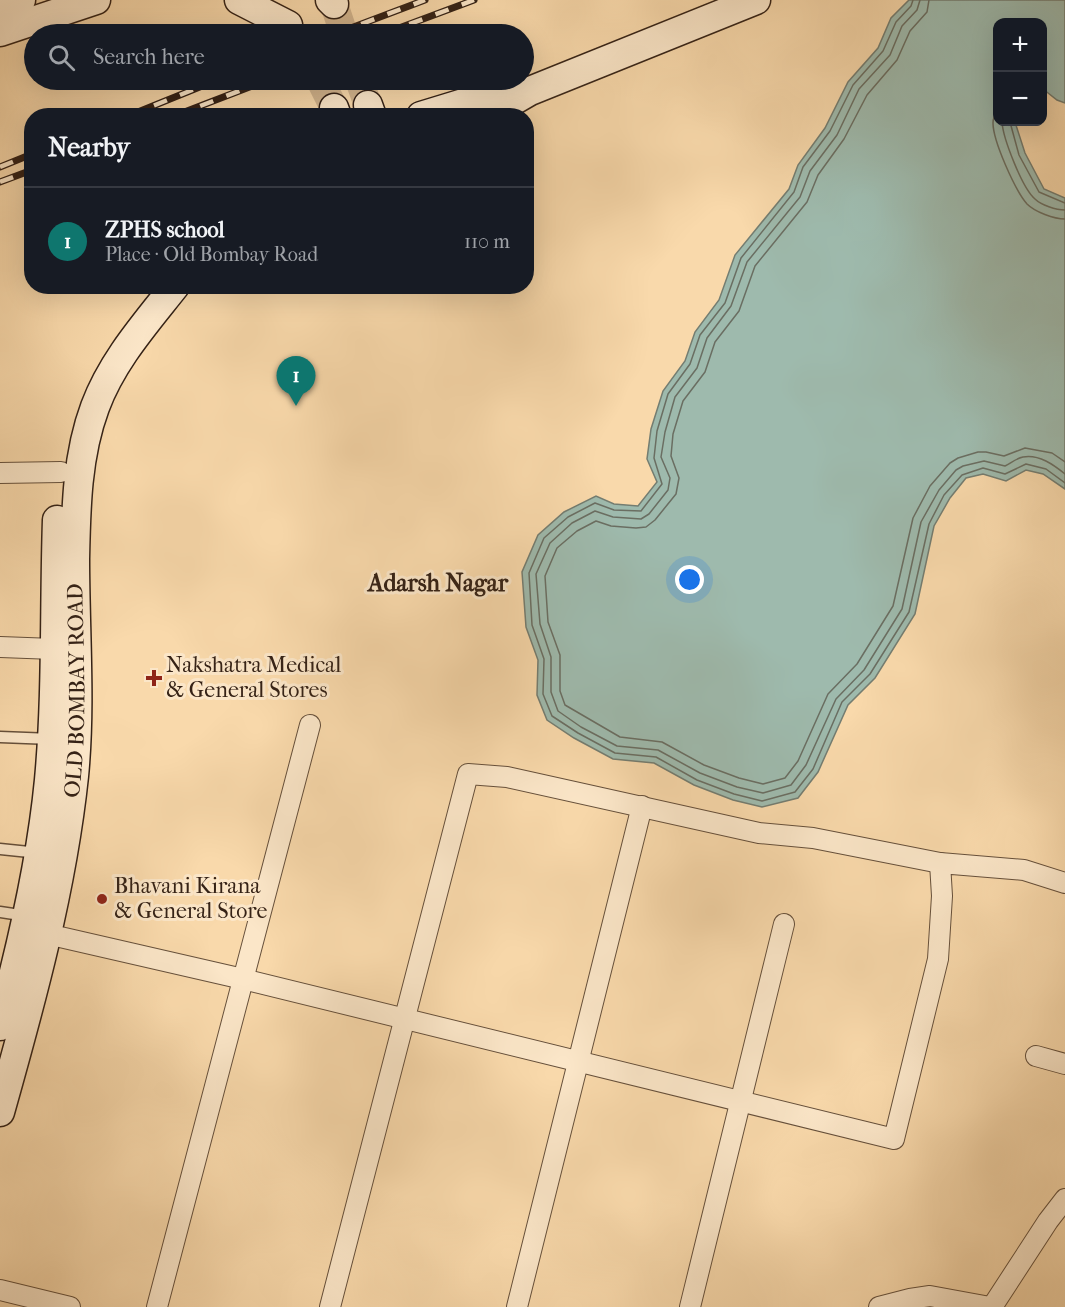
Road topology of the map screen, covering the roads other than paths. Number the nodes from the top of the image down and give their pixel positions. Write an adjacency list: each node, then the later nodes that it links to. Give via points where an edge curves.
1 (21, 0): 5 (main road)
2 (96, 0): 7 (main road)
3 (239, 0): 6 (main road)
4 (756, 0): 8 (main road)
5 (0, 8)
6 (286, 24)
7 (0, 32)
8 (534, 89)
9 (530, 91): 10 (main road, via 480,98); 11 (main road)
10 (447, 108)
11 (501, 108)
12 (144, 294): 14 (main road, OLD BOMBAY ROAD, via 109,341 80,397 65,444)
13 (169, 294): 26 (main road, OLD BOMBAY ROAD, via 112,372 96,405 83,449 76,528 76,748 69,812)
14 (62, 472): 15 (street); 17 (main road, OLD BOMBAY ROAD, via 54,579)
15 (0, 473)
16 (0, 647): 17 (street)
17 (54, 649): 20 (main road, OLD BOMBAY ROAD)
18 (310, 725): 28 (street)
19 (0, 737): 20 (lane)
20 (52, 738): 23 (main road, OLD BOMBAY ROAD)
21 (642, 806): 24 (street, via 759,833 813,838); 29 (street, via 507,777 468,774); 32 (street)
22 (0, 849): 23 (lane)
23 (39, 853): 26 (main road, OLD BOMBAY ROAD)
24 (940, 863): 25 (street, via 1024,870); 34 (street, via 938,959 894,1139)
25 (1065, 883)
26 (25, 921): 28 (street); 30 (main road, OLD BOMBAY ROAD); 35 (main road, OLD BOMBAY ROAD)
27 (784, 924): 34 (street)
28 (243, 979): 29 (street); 40 (street)
29 (404, 1018): 32 (street); 41 (street)
30 (0, 1026)
31 (1036, 1056): 33 (street)
32 (577, 1061): 34 (street); 42 (street)
33 (1065, 1064)
34 (741, 1101): 43 (street)
35 (0, 1112)
36 (1065, 1199): 45 (street)
37 (0, 1290): 39 (street)
38 (947, 1303): 44 (street, via 930,1296); 45 (street)
39 (70, 1307)
40 (157, 1307)
41 (330, 1307)
42 (517, 1307)
43 (690, 1307)
44 (879, 1307)
45 (991, 1307)

